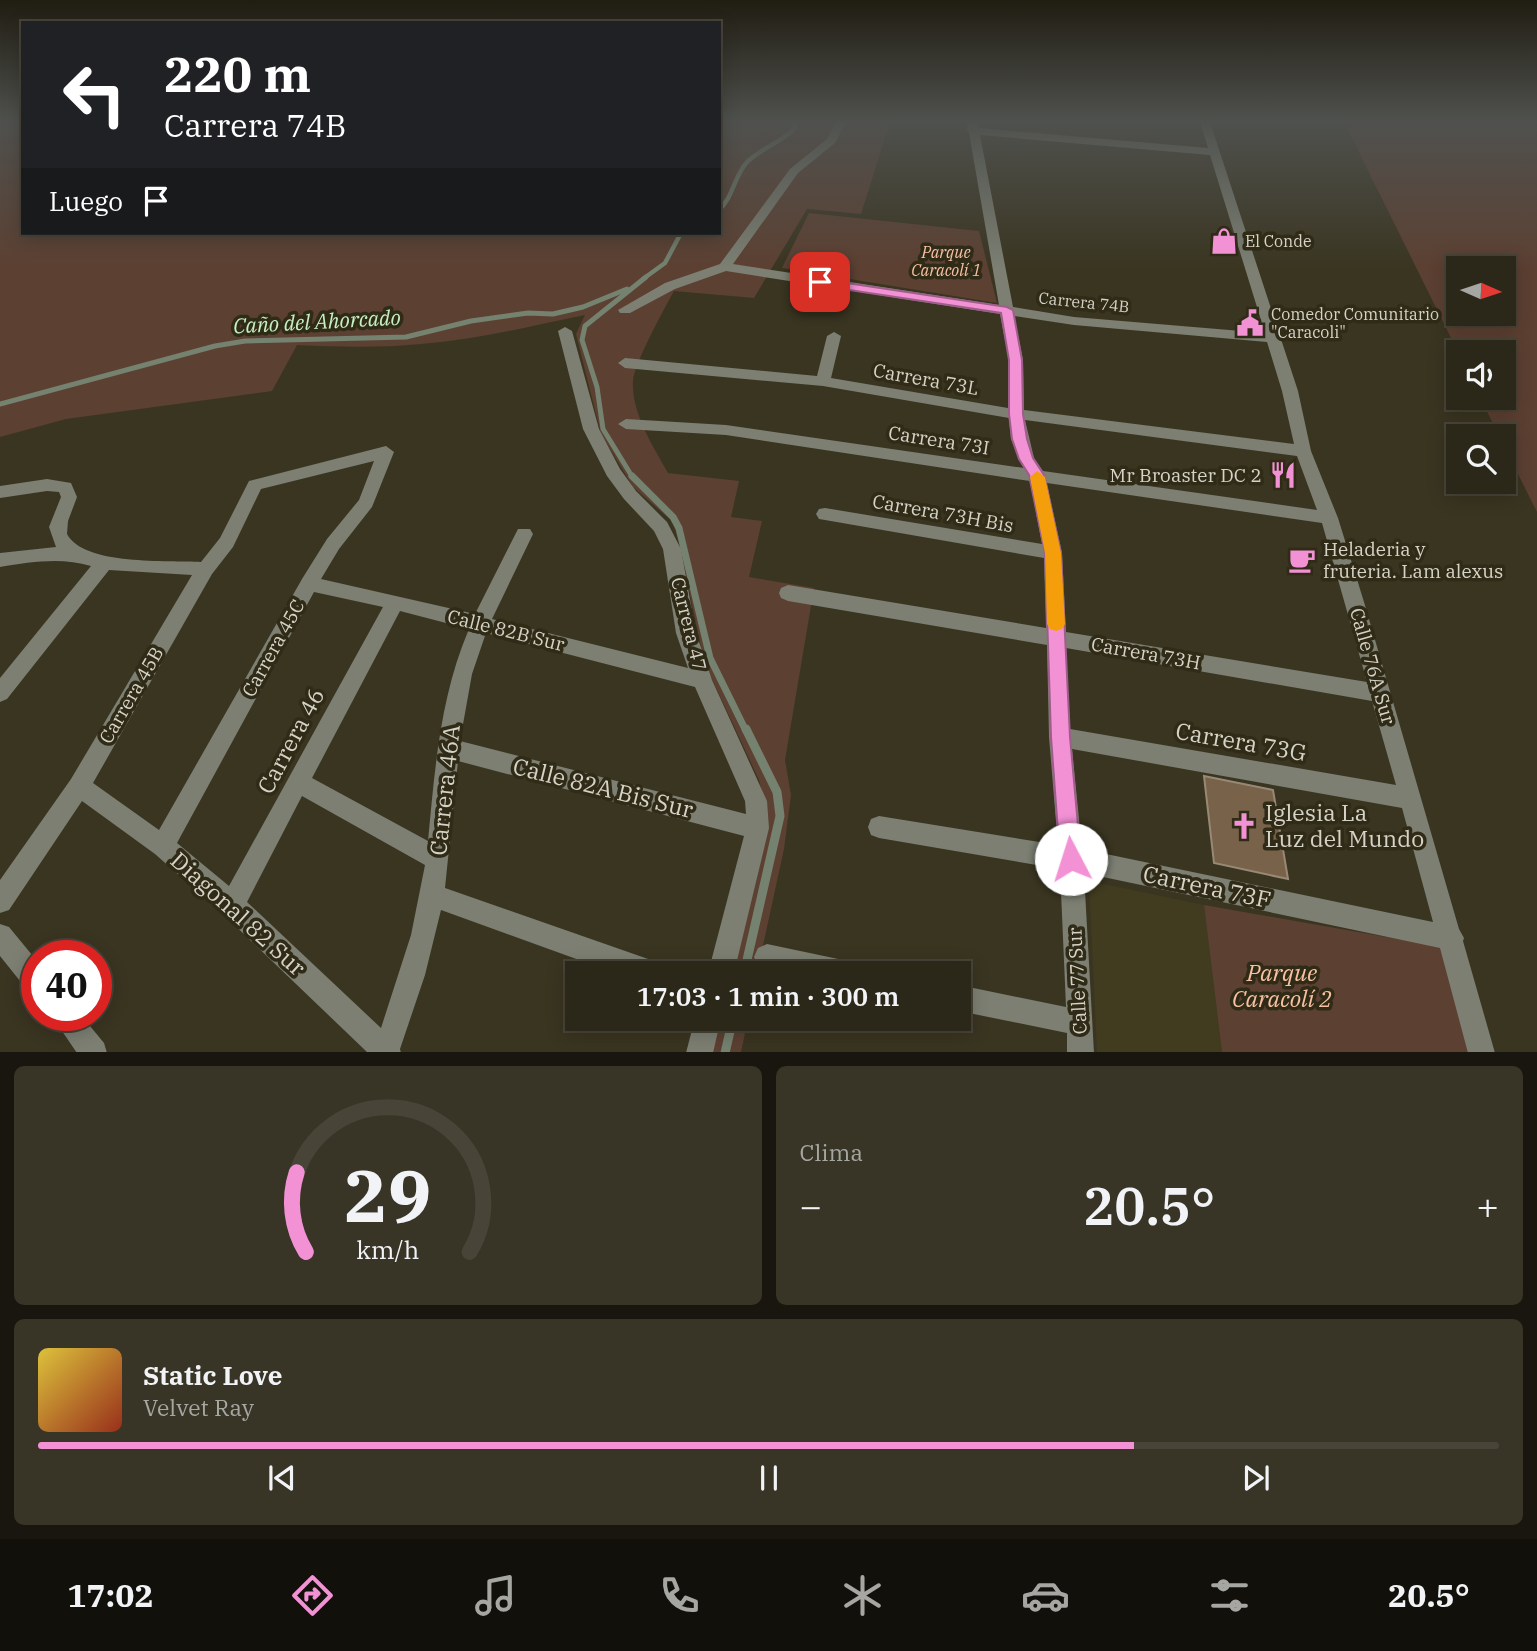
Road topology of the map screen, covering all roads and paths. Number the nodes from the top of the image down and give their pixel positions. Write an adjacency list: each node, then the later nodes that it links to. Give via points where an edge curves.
1 (793, 171): 4 (street)
2 (981, 171): 6 (street, Calle 77 Sur)
3 (1222, 171): 9 (street, Calle 76A Sur)
4 (725, 267): 5 (street, via 670,286); 6 (street, Carrera 74B)
5 (625, 310)
6 (1007, 310): 9 (street, Carrera 74B, via 1074,321); 12 (street, Calle 77 Sur, via 1016,360)
7 (565, 331): 31 (street, Carrera 47, via 591,429 613,472 661,527 671,549 687,633)
8 (834, 336): 11 (street)
9 (1273, 338): 14 (street, Calle 76A Sur)
10 (625, 363): 11 (street, Carrera 73L)
11 (823, 381): 12 (street, Carrera 73L)
12 (1016, 414): 14 (street, Carrera 73L); 16 (street, Calle 77 Sur, via 1019,439)
13 (626, 424): 16 (street, Carrera 73I, via 726,430)
14 (1303, 451): 19 (street, Calle 76A Sur)
15 (386, 452): 25 (street, Carrera 45B, via 255,485 227,542); 26 (street, Carrera 45C, via 366,503)
16 (1037, 475): 19 (street, Carrera 73I); 21 (street, Calle 77 Sur)
17 (0, 492): 22 (street, via 65,487 69,497 57,523 58,535)
18 (825, 514): 21 (street, Carrera 73H Bis)
19 (1329, 518): 33 (street, Calle 76A Sur)
20 (524, 534): 29 (street, Carrera 46A)
21 (1053, 553): 30 (street, Calle 77 Sur)
22 (74, 554): 23 (street); 24 (street)
23 (0, 560)
24 (104, 563): 25 (street); 32 (street)
25 (206, 569): 37 (street, Carrera 45B)
26 (309, 584): 28 (street, Calle 82B Sur); 41 (street, Carrera 45C)
27 (788, 593): 30 (street, Carrera 73H)
28 (395, 603): 29 (street, Calle 82B Sur); 36 (street, Carrera 46)
29 (480, 624): 31 (street, Calle 82B Sur); 35 (street, Carrera 46A, via 457,693)
30 (1057, 638): 33 (street, Carrera 73H); 34 (street, Calle 77 Sur)
31 (702, 680): 40 (street, Carrera 47, via 756,801)
32 (0, 693)
33 (1380, 693): 38 (street, Calle 76A Sur)
34 (1060, 737): 38 (street, Carrera 73G); 43 (street, Calle 77 Sur)
35 (447, 748): 40 (street, Calle 82A Bis Sur); 42 (street, Carrera 46A)
36 (298, 782): 42 (street); 46 (street, Carrera 46)
37 (79, 786): 41 (street, Diagonal 82 Sur); 45 (street, Carrera 45B)
38 (1412, 799): 48 (street, Calle 76A Sur)
39 (879, 827): 43 (street, Carrera 73F)
40 (758, 828): 51 (street, Carrera 47)
41 (163, 846): 46 (street, Diagonal 82 Sur)
42 (437, 859): 44 (street, Carrera 46A)
43 (1071, 859): 48 (street, Carrera 73F); 55 (street, Calle 77 Sur)
44 (432, 895): 50 (street); 59 (street, Carrera 46A, via 421,947)
45 (0, 901)
46 (232, 905): 59 (street, Diagonal 82 Sur)
47 (0, 936): 53 (street)
48 (1452, 938): 62 (street, Calle 76A Sur)
49 (766, 957): 52 (street)
50 (617, 961)
51 (724, 961)
52 (785, 961)
53 (21, 962)
54 (971, 1000): 55 (street)
55 (1080, 1023): 61 (street, Calle 77 Sur)
56 (77, 1031): 58 (street)
57 (705, 1031): 60 (street)
58 (94, 1052)
59 (387, 1052)
60 (699, 1052)
61 (1081, 1052)
62 (1482, 1052)

